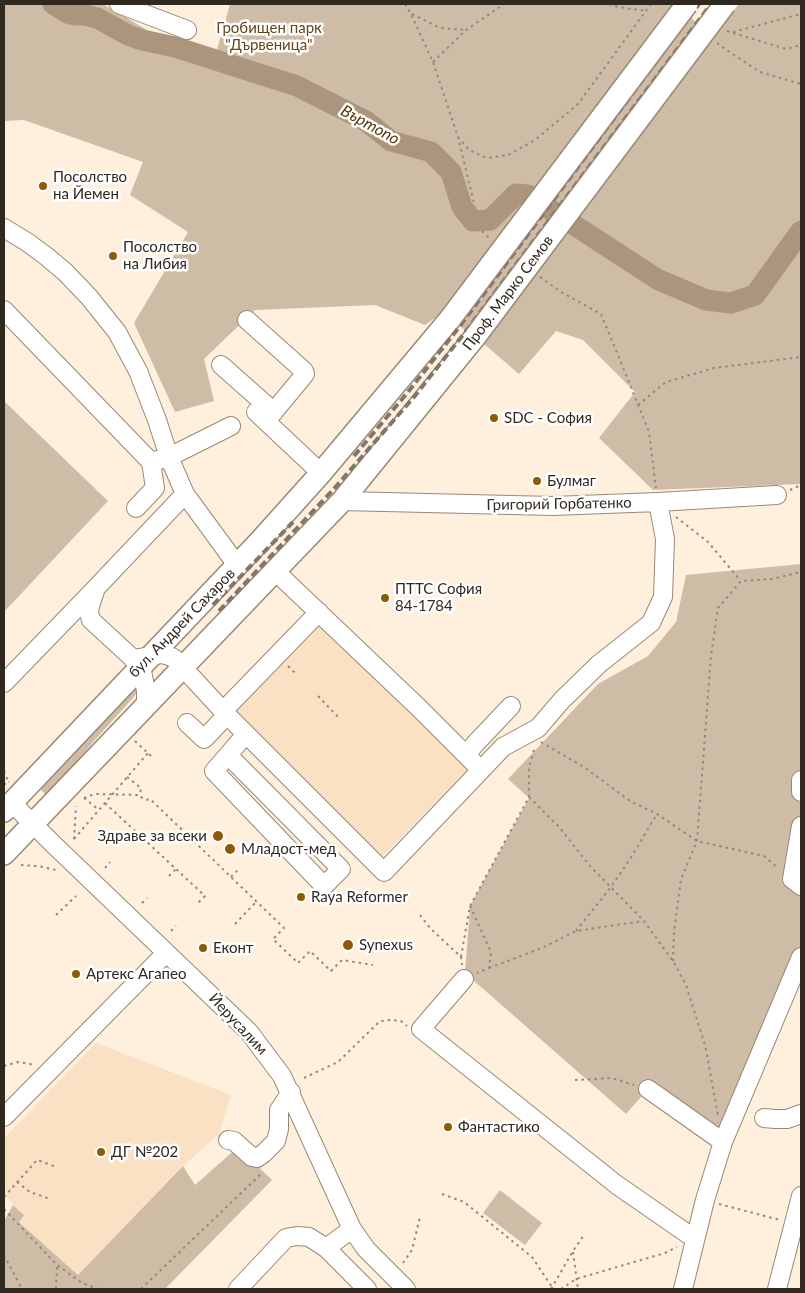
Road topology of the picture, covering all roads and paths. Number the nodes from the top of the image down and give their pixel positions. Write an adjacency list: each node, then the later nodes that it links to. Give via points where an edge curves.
1 (119, 4): 11 (street)
2 (405, 4): 9 (path)
3 (504, 4): 12 (path)
4 (609, 4): 8 (path)
5 (651, 4): 8 (path)
6 (687, 4): 34 (main road, Проф. Марко Семов, bridge, via 450,318)
7 (725, 4): 37 (main road, Проф. Марко Семов, bridge, via 475,338)
8 (646, 11): 19 (path, via 578,104 535,140 508,156 487,158 469,150)
9 (411, 14): 12 (path, via 440,28); 17 (path)
10 (801, 14): 14 (path)
11 (187, 30)
12 (466, 30): 17 (path)
13 (726, 31): 14 (path)
14 (732, 32): 16 (path, via 786,48)
15 (713, 38): 18 (path, via 760,72)
16 (801, 44)
17 (433, 62): 19 (path)
18 (801, 84)
19 (458, 137): 20 (path)
20 (475, 207)
21 (4, 228): 32 (street, бул. Андрей Сахаров, via 65,272 117,332 138,371)
22 (482, 230): 23 (path)
23 (494, 243)
24 (536, 275): 29 (path, via 601,314)
25 (4, 310): 33 (street)
26 (247, 320): 30 (street, via 305,374)
27 (801, 357): 29 (path, via 714,368 685,376 666,382)
28 (221, 365): 30 (street)
29 (638, 405): 38 (path, via 649,432)
30 (265, 415): 34 (street)
31 (231, 426): 32 (street)
32 (169, 457): 33 (street); 35 (street, бул. Андрей Сахаров)
33 (152, 462): 39 (street, via 155,488)
34 (321, 474): 40 (main road, Проф. Марко Семов)
35 (184, 494): 40 (street, бул. Андрей Сахаров); 44 (street)
36 (777, 495): 38 (street, Григорий Горбатенко)
37 (342, 501): 38 (street, Григорий Горбатенко, via 553,506); 41 (main road, Проф. Марко Семов)
38 (658, 502): 43 (path, via 708,542); 63 (street, via 665,539 663,597 651,623 599,664 538,728 503,747)
39 (136, 508)
40 (237, 565): 46 (main road, бул. Андрей Сахаров)
41 (276, 570): 45 (street); 47 (main road, бул. Андрей Сахаров)
42 (801, 572): 43 (path, via 772,579)
43 (741, 581): 81 (path, via 718,608 711,656)
44 (95, 589): 46 (street, via 89,613 91,620); 50 (street)
45 (319, 612): 54 (street); 61 (street)
46 (141, 660): 47 (street, via 168,655); 53 (street); 74 (main road, бул. Андрей Сахаров)
47 (183, 667): 53 (main road, бул. Андрей Сахаров); 54 (street)
48 (292, 670): 49 (path)
49 (297, 675)
50 (4, 683)
51 (318, 696): 55 (path)
52 (511, 706): 61 (street)
53 (146, 707): 77 (main road, бул. Андрей Сахаров)
54 (225, 713): 56 (street, via 204,739); 57 (street)
55 (340, 719)
56 (187, 723)
57 (246, 734): 60 (street); 63 (street, via 384,872)
58 (536, 740): 71 (path, via 529,768)
59 (142, 747): 65 (path, via 149,755)
60 (228, 755): 60 (street, via 341,869 324,886 214,771)
61 (466, 755): 63 (street)
62 (566, 756): 76 (path, via 630,801)
63 (481, 770)
64 (4, 772): 67 (path)
65 (127, 778): 69 (path); 70 (path, via 140,788)
66 (801, 780): 68 (street)
67 (8, 781)
68 (801, 792)
69 (112, 795): 70 (path); 72 (path); 75 (path, via 95,794 84,798)
70 (140, 795): 89 (path, via 150,799)
71 (529, 798): 91 (path); 97 (path)
72 (105, 803): 75 (path); 79 (path)
73 (76, 806): 75 (path, via 74,840)
74 (8, 807): 77 (street, Йерусалим)
75 (99, 810)
76 (657, 814): 81 (path); 91 (path)
77 (32, 824): 82 (main road, бул. Андрей Сахаров); 105 (street, Йерусалим)
78 (801, 826): 90 (street)
79 (135, 832): 80 (path); 85 (path)
80 (130, 838)
81 (698, 841): 90 (path, via 764,856); 108 (path, via 681,879)
82 (12, 860): 87 (path)
83 (110, 862): 84 (path)
84 (105, 868)
85 (176, 869): 88 (path); 96 (path, via 205,896)
86 (239, 869): 89 (path)
87 (56, 870)
88 (169, 876)
89 (231, 877): 94 (path)
90 (796, 882)
91 (611, 887): 100 (path); 104 (path)
92 (76, 896): 99 (path)
93 (147, 898): 95 (path)
94 (256, 902): 101 (path); 109 (path, via 284,928 274,939 298,962 310,950 331,971 342,960)
95 (142, 903)
96 (198, 903)
97 (470, 906): 106 (path); 110 (path, via 490,952)
98 (420, 914): 106 (path)
99 (56, 915)
100 (644, 921): 104 (path); 108 (path)
101 (235, 924)
102 (176, 926): 103 (path)
103 (171, 930)
104 (576, 931): 110 (path)
105 (166, 953): 114 (street); 118 (street, Йерусалим, via 249,1032)
106 (461, 957): 111 (path)
107 (801, 957): 123 (street)
108 (673, 961): 123 (path, via 686,986 705,1045)
109 (373, 965)
110 (489, 968): 111 (path)
111 (464, 979): 137 (street, via 422,1028 617,1185)
112 (409, 1027): 115 (path, via 391,1020 380,1022 338,1062)
113 (4, 1066): 114 (path, via 18,1062 34,1064)
114 (48, 1073): 120 (street)
115 (304, 1078)
116 (575, 1080): 117 (path, via 612,1078)
117 (648, 1089): 123 (street)
118 (291, 1092): 122 (street, via 279,1110 276,1141 264,1153 257,1158 252,1157 234,1141); 135 (street, Йерусалим)
119 (801, 1114): 121 (street)
120 (4, 1117)
121 (764, 1118)
122 (228, 1140)
123 (723, 1142): 131 (street)
124 (54, 1166): 125 (path, via 37,1160)
125 (17, 1182): 129 (path); 130 (path, via 30,1192)
126 (252, 1182): 148 (path)
127 (442, 1194): 144 (path, via 464,1202 532,1257)
128 (801, 1196): 134 (street)
129 (4, 1197)
130 (50, 1199)
131 (705, 1200): 134 (path); 137 (street)
132 (4, 1209): 142 (path)
133 (420, 1217): 141 (path, via 412,1250)
134 (794, 1224): 156 (street)
135 (352, 1229): 138 (street); 151 (street, Йерусалим, via 366,1249)
136 (584, 1235): 139 (path)
137 (695, 1239): 143 (path, via 665,1253); 155 (street)
138 (326, 1248): 149 (street, via 309,1237 286,1238); 150 (street)
139 (572, 1251): 143 (path); 144 (path)
140 (4, 1255): 145 (path)
141 (403, 1263)
142 (57, 1265): 146 (path); 147 (path, via 82,1283)
143 (576, 1279): 153 (path); 154 (path)
144 (551, 1288): 152 (path)
145 (22, 1289)
146 (56, 1289)
147 (98, 1289)
148 (141, 1289)
149 (238, 1289)
150 (367, 1289)
151 (406, 1289)
152 (555, 1289)
153 (561, 1289)
154 (578, 1289)
155 (683, 1289)
156 (777, 1289)

